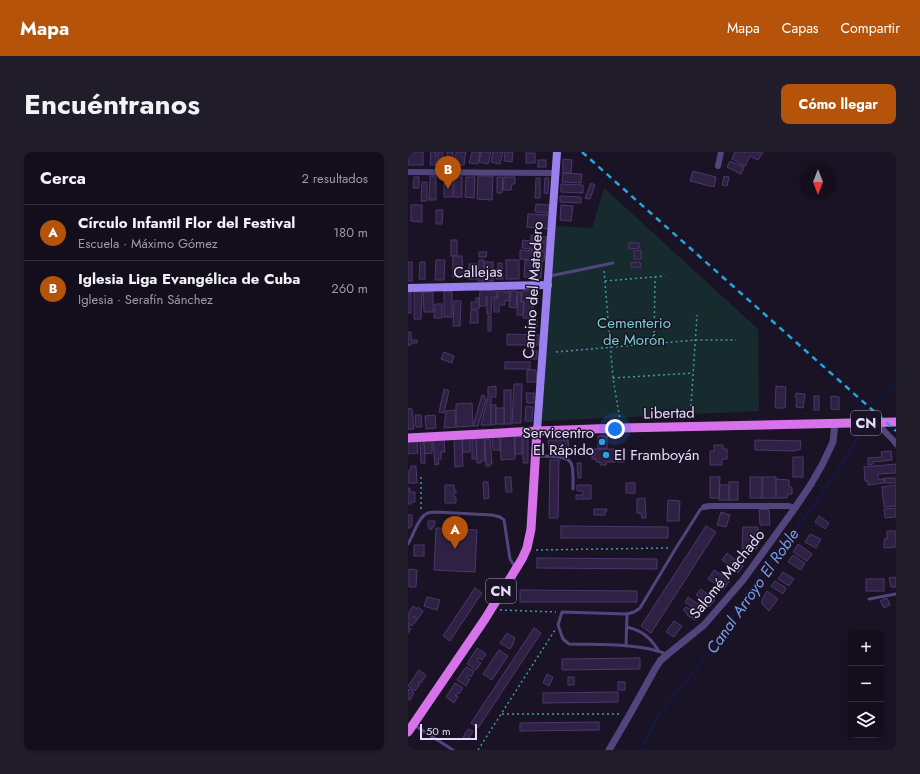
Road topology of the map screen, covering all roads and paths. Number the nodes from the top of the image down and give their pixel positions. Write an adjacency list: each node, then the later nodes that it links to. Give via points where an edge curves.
1 (557, 152): 5 (main road, Camino del Matadero)
2 (722, 152): 3 (street)
3 (718, 166)
4 (408, 172): 5 (street)
5 (556, 173): 8 (main road, Camino del Matadero)
6 (613, 263): 7 (lane)
7 (603, 265): 8 (lane); 11 (path)
8 (548, 276): 12 (main road, Camino del Matadero)
9 (665, 276): 10 (path)
10 (655, 277): 11 (path); 17 (path)
11 (604, 281): 18 (path)
12 (548, 285): 13 (main road, Callejas); 27 (main road, Camino del Matadero)
13 (408, 288)
14 (697, 315): 15 (path)
15 (696, 340): 16 (path); 17 (path); 20 (path)
16 (736, 340)
17 (654, 344): 18 (path)
18 (611, 348): 19 (path); 21 (path)
19 (556, 352)
20 (693, 373): 21 (path); 22 (path)
21 (614, 378): 26 (path)
22 (690, 406)
23 (879, 422): 24 (main road, CN); 25 (main road, CN); 29 (street)
24 (896, 422)
25 (835, 423): 26 (main road, Libertad / CN); 34 (street, Salomé Machado / CN, via 833,442 822,466)
26 (621, 428): 27 (main road, Libertad / CN)
27 (537, 431): 28 (main road, Libertad / CN); 30 (main road, CN)
28 (408, 438)
29 (896, 444)
30 (536, 456): 32 (lane, via 570,461); 37 (main road, CN, via 531,529)
31 (421, 477): 35 (path, via 421,508)
32 (573, 489)
33 (704, 507): 34 (street); 38 (lane)
34 (795, 508): 49 (street, Salomé Machado / CN, via 743,580 704,625)
35 (425, 514): 36 (lane, via 418,522); 39 (lane, via 436,512 500,517 504,520 506,528 510,559)
36 (408, 544)
37 (527, 548): 38 (path); 39 (main road, CN)
38 (676, 548): 44 (lane, via 640,608)
39 (516, 568): 42 (main road, CN)
40 (896, 594): 41 (lane)
41 (869, 599)
42 (490, 609): 43 (path); 52 (main road, CN)
43 (562, 612): 44 (lane); 45 (lane)
44 (627, 614): 46 (lane)
45 (558, 625): 47 (lane, via 569,644); 50 (path)
46 (627, 627): 47 (lane); 48 (lane, via 638,630 652,641)
47 (626, 646): 48 (lane)
48 (658, 650): 49 (lane)
49 (668, 654): 51 (street, Salomé Machado / CN, via 660,661)
50 (501, 714): 51 (path); 54 (path)
51 (630, 714): 55 (street, Salomé Machado / CN)
52 (410, 728): 53 (lane)
53 (453, 750)
54 (478, 750)
55 (609, 750)

